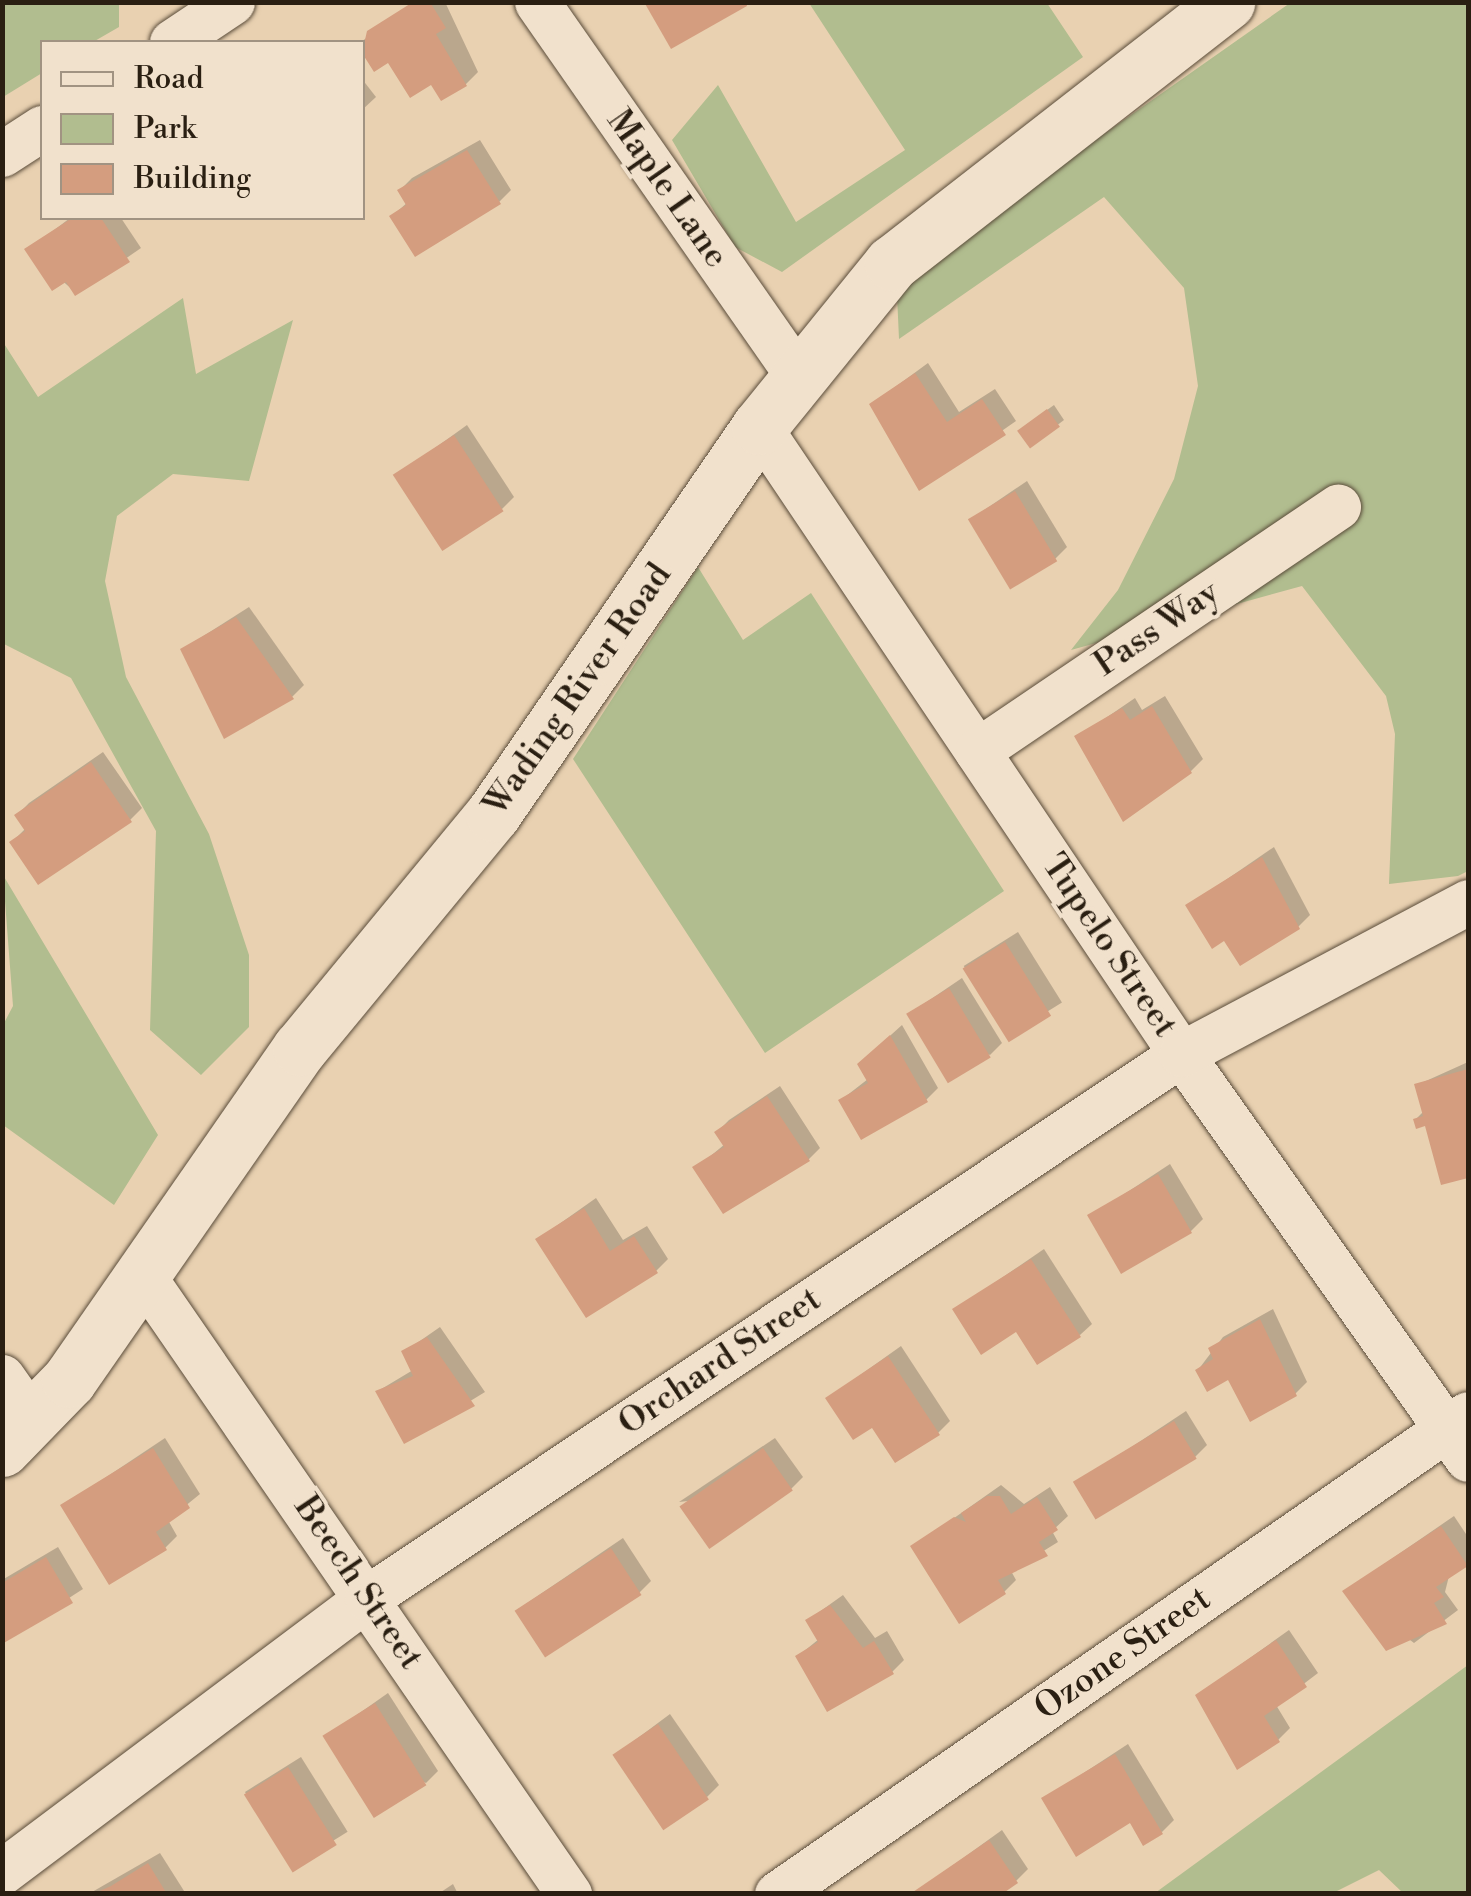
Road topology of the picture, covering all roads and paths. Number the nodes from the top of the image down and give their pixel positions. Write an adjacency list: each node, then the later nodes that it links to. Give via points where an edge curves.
1 (232, 2): 4 (street)
2 (537, 2): 7 (street, Maple Lane)
3 (1226, 2): 7 (main road, Wading River Road, via 892,263)
4 (175, 40)
5 (40, 129): 6 (street)
6 (2, 154)
7 (798, 376): 8 (main road, Wading River Road)
8 (759, 428): 10 (street, Tupelo Street); 13 (main road, Wading River Road, via 494,814 300,1048)
9 (1338, 507): 10 (street, Pass Way)
10 (977, 751): 12 (street, Tupelo Street)
11 (1468, 902): 12 (street, Orchard Street)
12 (1181, 1054): 15 (street, Tupelo Street); 17 (street, Orchard Street)
13 (142, 1276): 16 (main road, Wading River Road); 17 (street, Beech Street)
14 (2, 1377): 16 (street)
15 (1462, 1434): 20 (street, Ozone Street)
16 (18, 1435)
17 (367, 1598): 18 (street, Orchard Street); 19 (street, Beech Street)
18 (2, 1872)
19 (569, 1894)
20 (777, 1894)

